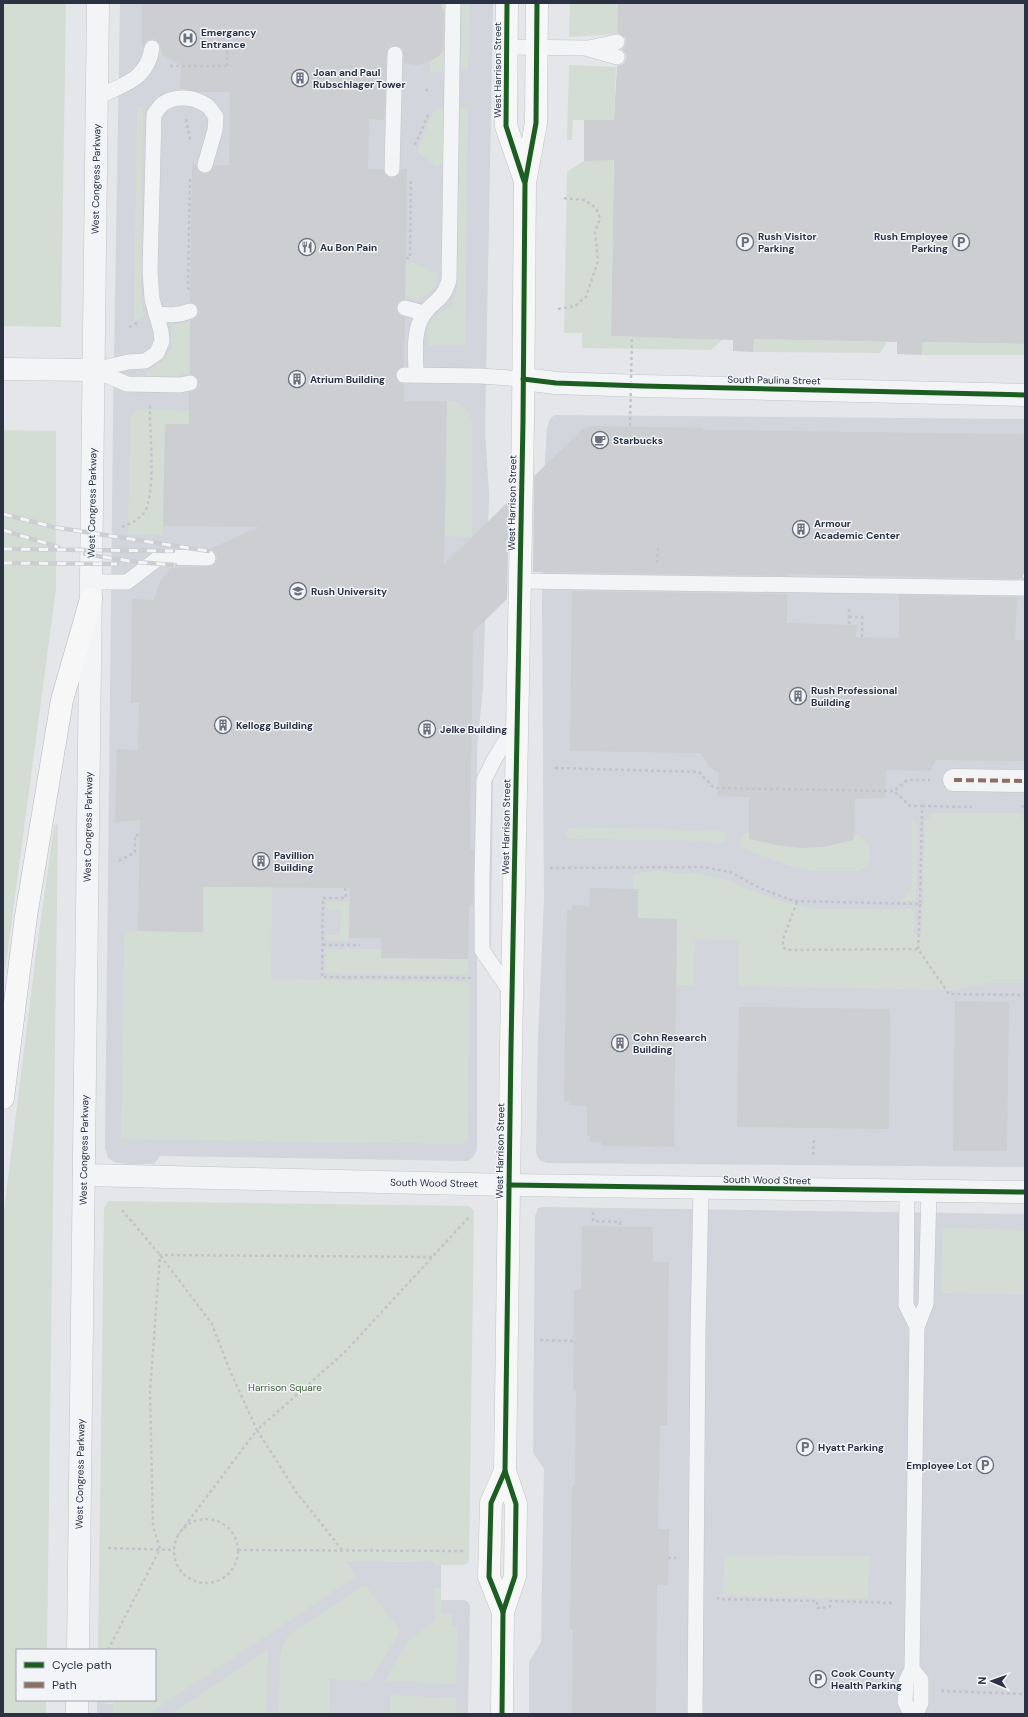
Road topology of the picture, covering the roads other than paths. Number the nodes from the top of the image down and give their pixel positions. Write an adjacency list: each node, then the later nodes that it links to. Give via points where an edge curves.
1 (98, 3): 12 (street, West Congress Parkway)
2 (454, 3): 18 (lane, via 448,280 443,296)
3 (507, 3): 6 (main road, West Harrison Street)
4 (537, 3): 7 (main road, West Harrison Street)
5 (617, 42): 8 (lane)
6 (506, 47): 7 (lane); 15 (main road, West Harrison Street, via 506,126)
7 (537, 47): 8 (lane); 15 (main road, West Harrison Street, via 536,123)
8 (585, 48): 11 (lane)
9 (151, 54): 12 (lane, via 142,73)
10 (395, 54): 14 (lane)
11 (617, 57)
12 (97, 97): 21 (street, West Congress Parkway)
13 (205, 165): 19 (lane, via 215,130 216,116 207,105 186,98 176,98 163,103 154,114 153,127 150,271)
14 (392, 169)
15 (525, 183): 22 (main road, West Harrison Street)
16 (405, 308): 18 (lane)
17 (190, 311): 19 (lane, via 171,316)
18 (424, 313): 22 (lane, via 419,324 410,375)
19 (156, 314): 21 (lane, via 162,341 157,353 145,361)
20 (3, 369): 21 (street)
21 (94, 370): 23 (lane, via 127,384); 28 (street, West Congress Parkway)
22 (523, 379): 24 (street, South Paulina Street, via 556,383 642,386); 26 (main road, West Harrison Street)
23 (190, 383)
24 (1025, 395)
25 (208, 558): 28 (lane, via 160,557 127,582)
26 (520, 581): 27 (lane); 29 (main road, West Harrison Street)
27 (1025, 588)
28 (91, 590): 33 (main road, via 62,700 26,916); 34 (street, West Congress Parkway)
29 (517, 722): 32 (main road, West Harrison Street); 32 (lane, via 484,780 482,950)
30 (954, 780): 31 (street)
31 (1025, 781)
32 (512, 994): 35 (main road, West Harrison Street)
33 (3, 1098)
34 (84, 1176): 35 (street, South Wood Street); 41 (street, West Congress Parkway)
35 (509, 1185): 36 (street, South Wood Street); 45 (main road, West Harrison Street, via 505,1472 491,1503 489,1577 503,1612)
36 (701, 1188): 37 (street, South Wood Street); 46 (lane)
37 (907, 1190): 38 (street, South Wood Street); 40 (lane, via 906,1305)
38 (929, 1191): 39 (street, South Wood Street); 40 (lane, via 926,1304)
39 (1025, 1192)
40 (917, 1328): 42 (lane)
41 (78, 1649)
42 (912, 1669): 47 (lane, via 906,1682 905,1702); 48 (lane, via 921,1680 921,1702)
43 (77, 1701): 44 (street)
44 (77, 1714)
45 (502, 1714)
46 (695, 1714)
47 (911, 1714)
48 (916, 1714)

